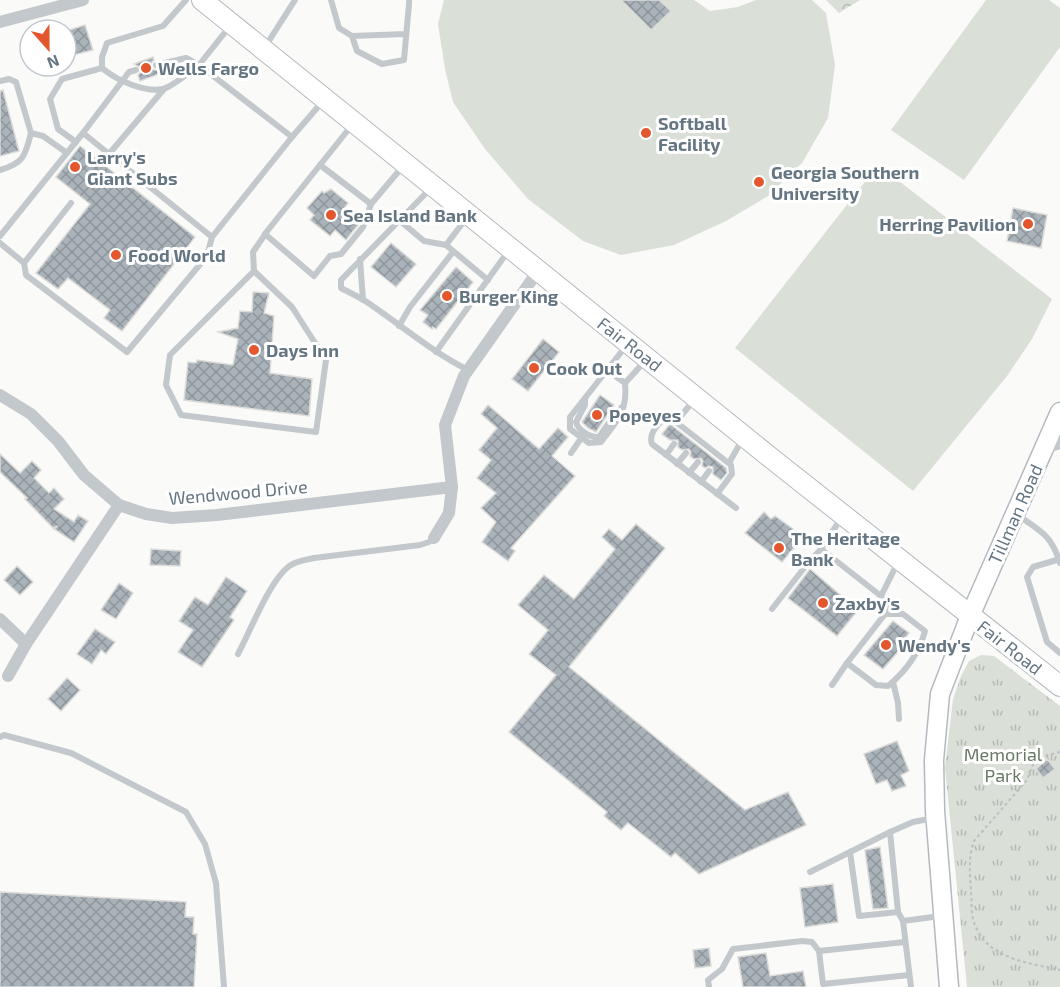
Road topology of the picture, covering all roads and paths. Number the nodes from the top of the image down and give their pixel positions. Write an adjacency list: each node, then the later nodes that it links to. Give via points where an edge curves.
1 (83, 0): 7 (street)
2 (186, 0): 14 (lane, via 163,26 107,43)
3 (202, 0): 8 (main road, Fair Road)
4 (295, 0): 11 (lane)
5 (331, 0): 10 (lane, via 339,28)
6 (409, 0): 9 (lane)
7 (0, 22)
8 (232, 24): 11 (main road, Fair Road); 13 (lane)
9 (406, 34): 10 (lane); 10 (lane, via 404,60 382,64 357,51)
10 (352, 36)
11 (264, 49): 19 (main road, Fair Road)
12 (156, 65): 13 (lane, via 186,58)
13 (199, 65): 18 (lane); 23 (lane)
14 (102, 68): 16 (lane); 24 (lane, via 62,79 50,99 58,129)
15 (136, 70): 16 (lane)
16 (123, 80): 18 (lane, via 138,88); 22 (lane)
17 (0, 81): 21 (lane, via 16,82)
18 (164, 89): 26 (lane)
19 (325, 98): 20 (main road, Fair Road); 23 (lane)
20 (355, 122): 27 (main road, Fair Road); 28 (lane)
21 (31, 133): 25 (lane, via 43,136); 29 (lane, via 25,156 15,166)
22 (83, 133): 24 (lane); 26 (lane)
23 (292, 137): 37 (lane)
24 (76, 142): 25 (lane)
25 (67, 153): 36 (lane)
26 (110, 154): 37 (lane)
27 (405, 163): 30 (main road, Fair Road); 32 (lane)
28 (320, 165): 32 (lane); 35 (lane)
29 (0, 170)
30 (433, 186): 33 (main road, Fair Road); 34 (lane)
31 (70, 203): 43 (lane)
32 (371, 204): 35 (lane, via 363,227 341,254 330,256 314,276)
33 (469, 216): 39 (lane); 40 (main road, Fair Road)
34 (399, 220): 39 (lane, via 424,241); 42 (lane)
35 (265, 234): 44 (lane, via 252,252)
36 (0, 236)
37 (212, 237): 43 (lane, via 207,256 127,352 27,275)
38 (0, 243): 43 (lane)
39 (446, 245): 41 (lane)
40 (510, 249): 45 (main road, Fair Road); 46 (lane)
41 (453, 252): 46 (lane); 48 (lane)
42 (360, 259): 47 (lane); 47 (lane, via 341,280 341,288)
43 (24, 263)
44 (254, 271): 44 (lane, via 170,355 166,385 182,415 316,432 327,360 292,307)
45 (538, 271): 49 (main road, Fair Road); 53 (street)
46 (488, 279): 50 (lane)
47 (363, 300): 48 (lane)
48 (399, 326): 50 (lane)
49 (629, 343): 51 (main road, Fair Road); 52 (lane)
50 (436, 352): 53 (lane)
51 (647, 358): 54 (lane); 56 (main road, Fair Road)
52 (606, 369): 54 (lane); 57 (lane)
53 (468, 370): 74 (street, via 445,425)
54 (625, 383): 58 (lane)
55 (0, 395): 76 (street, Wendwood Drive, via 31,414 84,475)
56 (697, 397): 60 (lane); 61 (main road, Fair Road)
57 (585, 398): 58 (lane, via 576,422 593,438 599,437); 62 (lane, via 570,417 570,429)
58 (624, 405): 62 (lane, via 621,416 601,442 589,443)
59 (1060, 412): 64 (street, Tillman Road)
60 (676, 422): 67 (lane, via 670,417 662,421 650,439); 69 (lane)
61 (744, 436): 69 (lane); 79 (main road, Fair Road)
62 (582, 438): 65 (lane)
63 (674, 444): 67 (lane)
64 (1052, 446): 78 (street, Tillman Road)
65 (571, 453)
66 (686, 453): 70 (lane)
67 (666, 455): 70 (lane)
68 (698, 462): 72 (lane)
69 (729, 463): 75 (lane, via 732,474)
70 (677, 464): 72 (lane)
71 (709, 471): 73 (lane)
72 (689, 473): 73 (lane)
73 (701, 482): 75 (lane)
74 (452, 487): 76 (street, Wendwood Drive, via 172,518); 80 (street, via 449,513)
75 (717, 494): 77 (lane)
76 (119, 505): 89 (street)
77 (736, 508)
78 (1016, 514): 83 (lane, via 1046,535); 87 (street, Tillman Road)
79 (844, 515): 81 (lane); 82 (main road, Fair Road)
80 (434, 538): 91 (lane, via 420,545 314,558 289,566 272,588)
81 (821, 549): 84 (lane); 85 (lane)
82 (900, 559): 84 (lane); 87 (main road, Fair Road)
83 (1060, 560): 90 (lane, via 1033,567 1028,577 1047,642)
84 (880, 596): 86 (lane, via 886,606)
85 (772, 609)
86 (885, 614): 92 (lane); 94 (lane, via 903,614 925,631 904,673)
87 (970, 616): 96 (main road, Fair Road); 100 (street, Tillman Road, via 940,694 934,760)
88 (0, 619): 89 (street)
89 (26, 644): 93 (street)
90 (1060, 653)
91 (238, 654)
92 (847, 663): 94 (lane, via 876,685 888,686); 95 (lane)
93 (8, 676)
94 (893, 682): 97 (lane)
95 (832, 686)
96 (1060, 686)
97 (899, 719)
98 (0, 737): 111 (lane, via 71,753 186,812 205,844 216,883)
99 (1060, 752): 109 (path, via 1035,762 1026,780 974,841 970,852 972,917 986,943 1014,960)
100 (935, 818): 101 (lane); 105 (street, Tillman Road)
101 (890, 832): 102 (lane); 104 (lane)
102 (850, 852): 103 (lane); 104 (lane, via 859,916)
103 (810, 872)
104 (898, 912): 106 (lane)
105 (944, 916): 106 (lane); 114 (street, Tillman Road)
106 (903, 921): 107 (lane)
107 (905, 942): 108 (lane); 110 (lane)
108 (819, 951): 110 (lane, via 823,984); 112 (lane, via 812,942 802,941 733,948 722,969 708,980)
109 (1060, 970)
110 (909, 975): 113 (lane)
111 (224, 987)
112 (709, 987)
113 (911, 987)
114 (949, 987)

